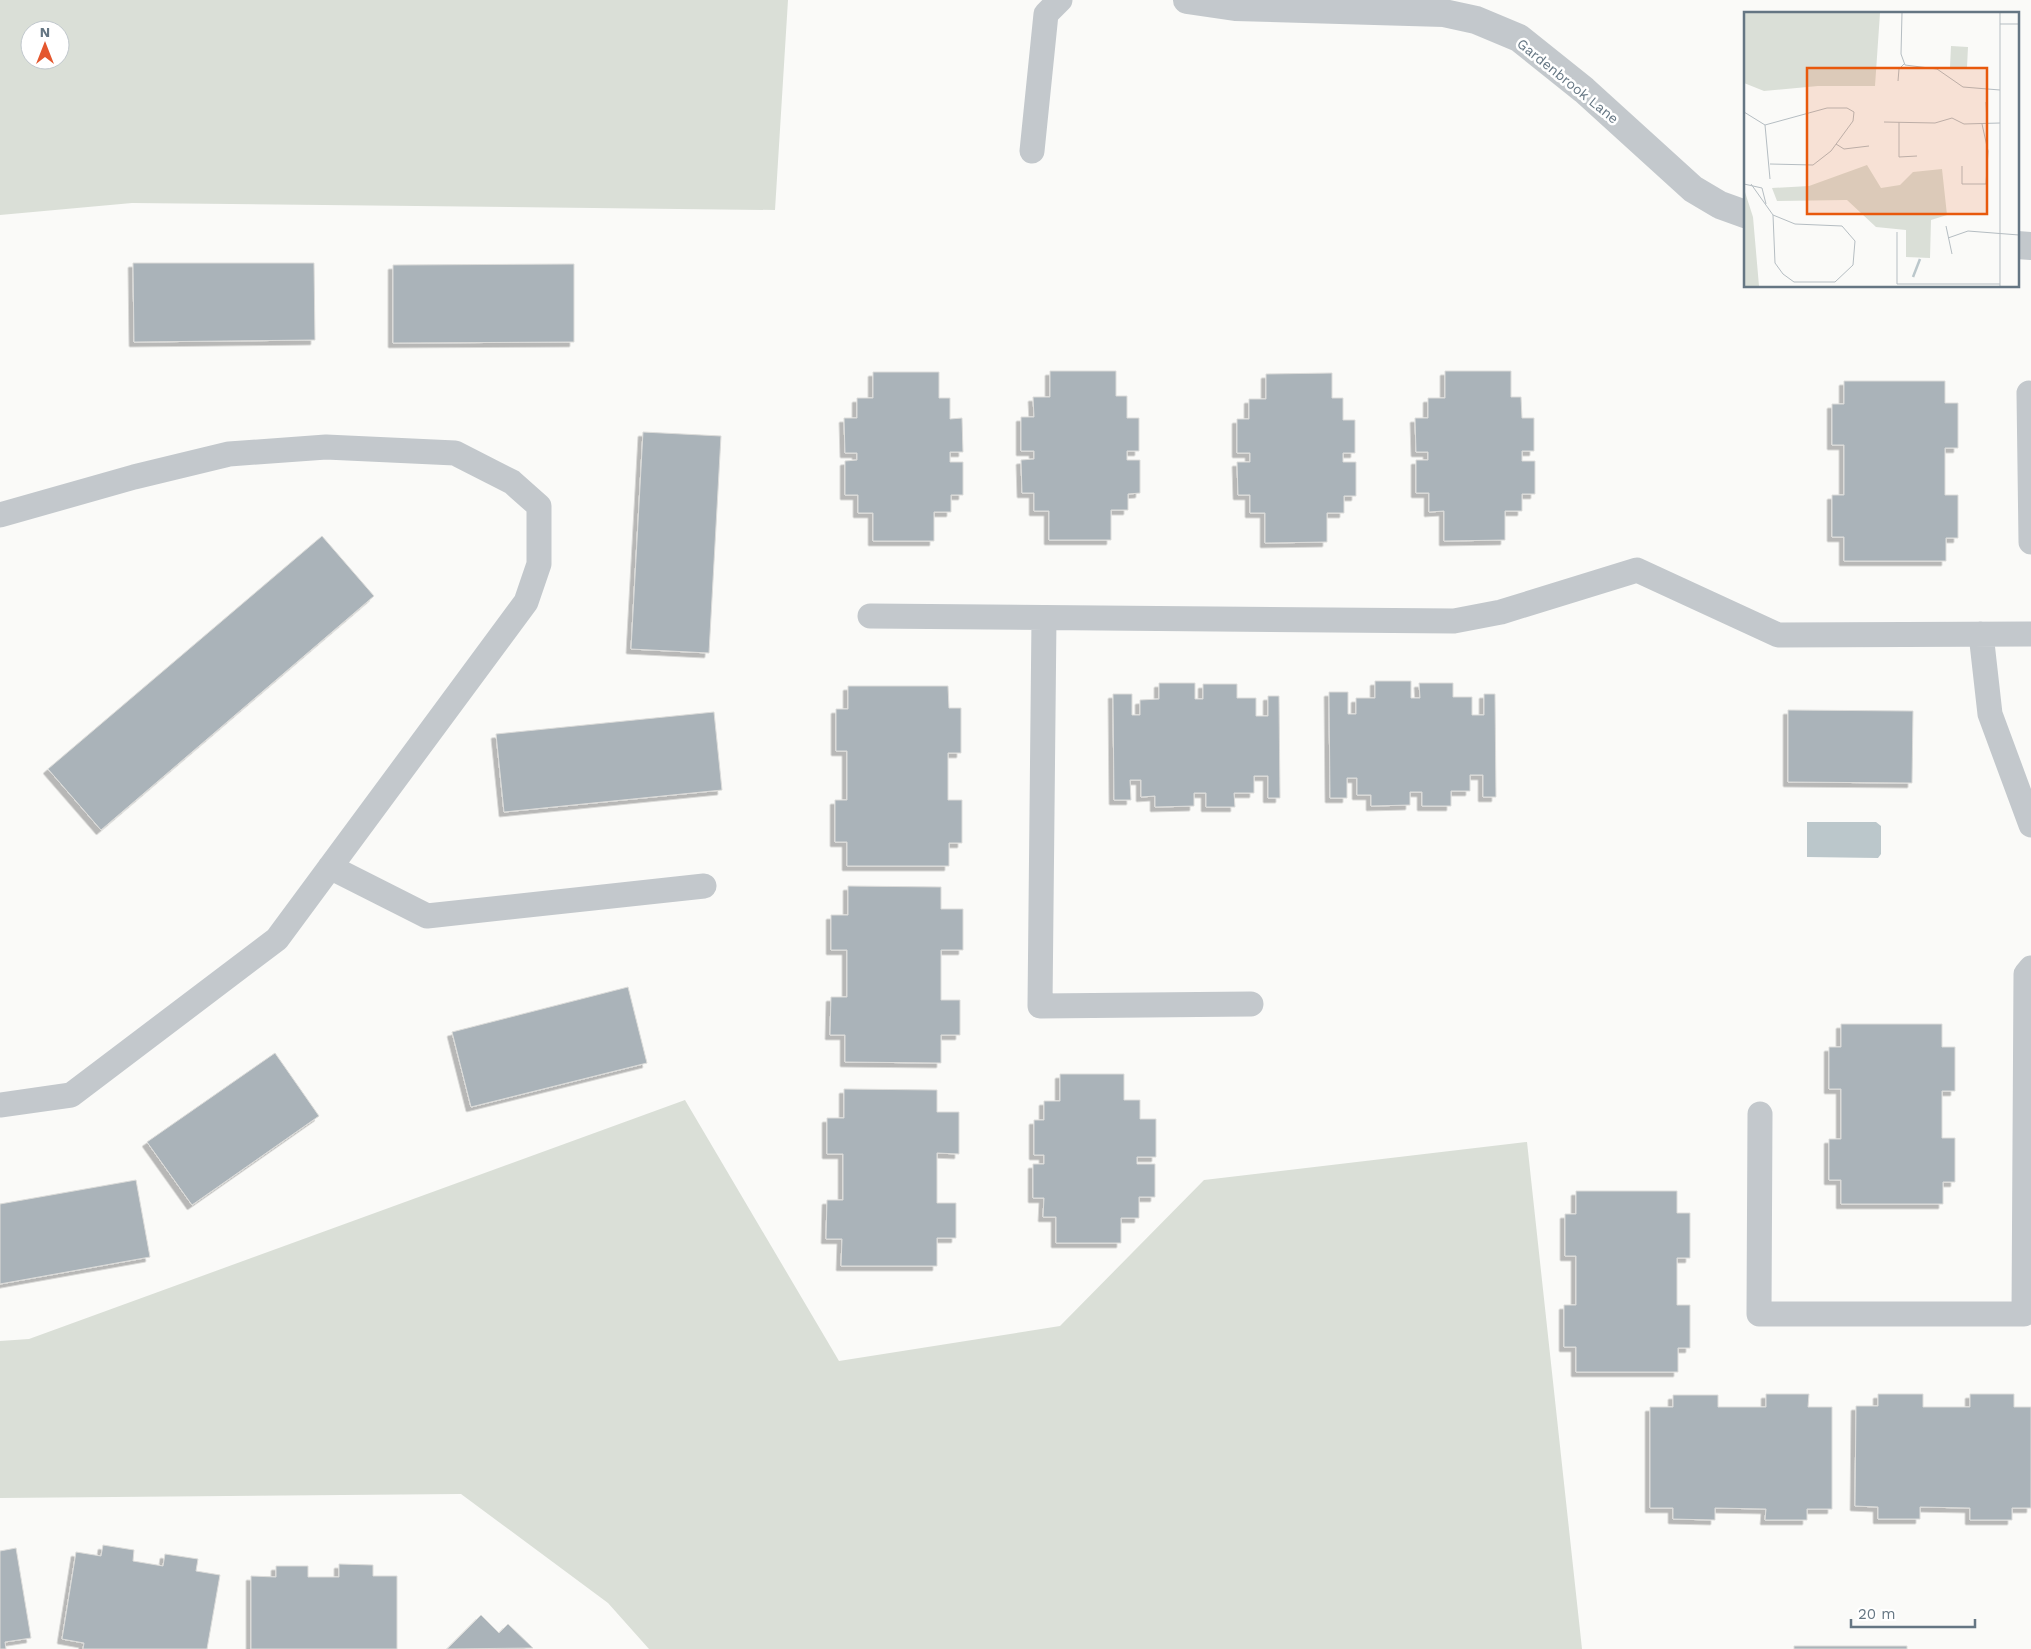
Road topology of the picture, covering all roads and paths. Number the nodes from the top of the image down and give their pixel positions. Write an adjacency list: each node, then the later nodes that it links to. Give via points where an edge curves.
1 (1060, 0): 3 (lane, via 1046,14)
2 (1187, 0): 4 (street, Gardenbrook Lane, via 1235,7 1444,13 1476,20 1519,38 1584,90 1693,189 1720,205)
3 (1032, 151)
4 (1744, 214)
5 (2018, 245): 6 (street)
6 (2031, 246)
7 (2029, 393): 9 (lane)
8 (0, 515): 15 (lane, via 228,454 326,447 455,453 512,482 539,506 539,564 526,602)
9 (2031, 542)
10 (870, 616): 11 (lane)
11 (1044, 618): 12 (lane, via 1454,621 1501,612 1637,570 1778,635); 18 (lane, via 1040,1006)
12 (1982, 634): 13 (lane); 14 (lane, via 1990,714)
13 (2031, 634)
14 (2031, 824)
15 (330, 867): 16 (lane, via 426,916); 19 (lane, via 278,939 71,1095)
16 (704, 886)
17 (2031, 968): 20 (lane, via 2026,974 2024,1314 1759,1314)
18 (1251, 1004)
19 (0, 1105)
20 (1760, 1114)

